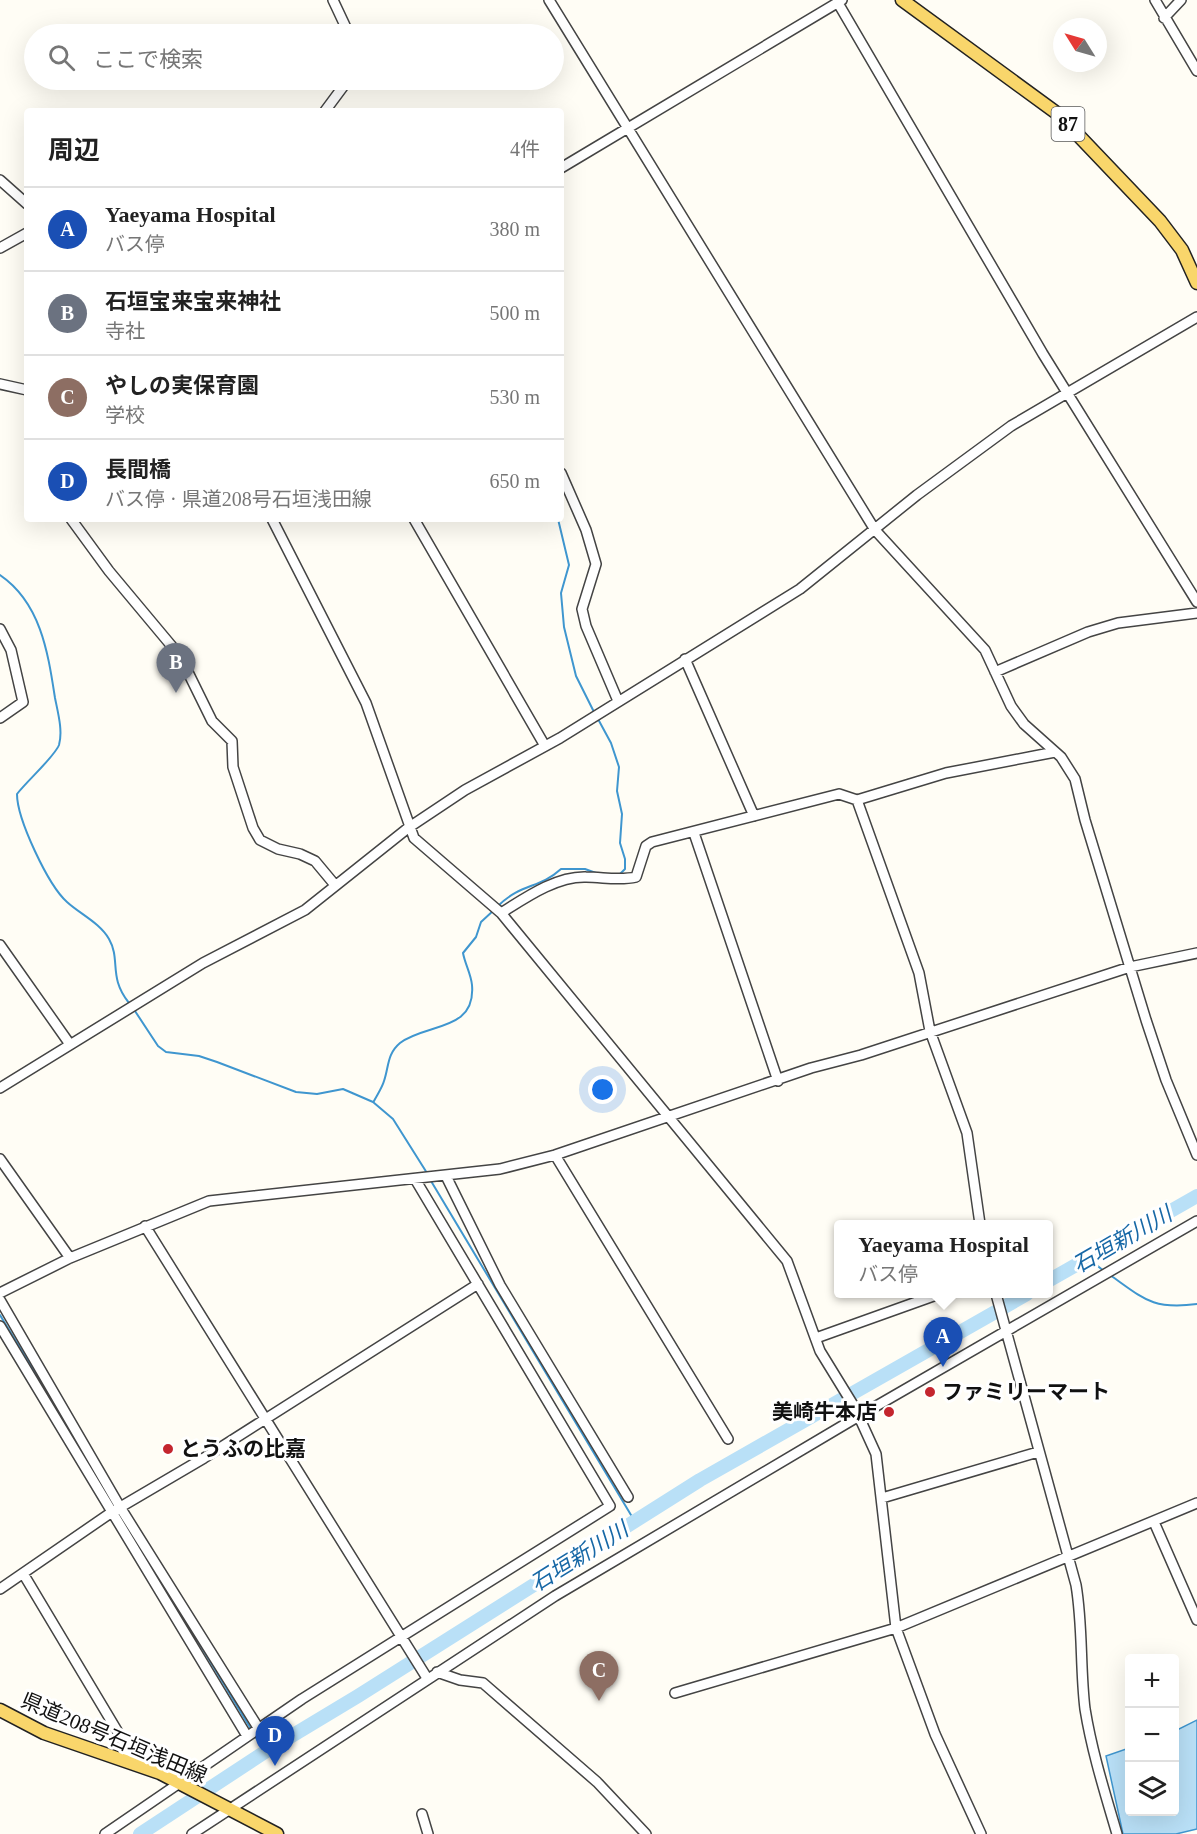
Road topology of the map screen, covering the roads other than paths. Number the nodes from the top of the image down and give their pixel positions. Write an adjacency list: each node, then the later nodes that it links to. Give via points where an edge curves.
1 (333, 0): 8 (street)
2 (549, 0): 9 (street)
3 (902, 0): 20 (main road, 87, via 1067,123 1160,221 1182,250)
4 (1155, 0): 7 (street)
5 (1181, 0): 7 (street)
6 (840, 1): 14 (street); 24 (street)
7 (1164, 18): 11 (street)
8 (344, 24)
9 (564, 24)
10 (564, 24): 14 (street)
11 (1197, 70)
12 (341, 90): 13 (street)
13 (327, 108)
14 (628, 128): 15 (street); 29 (street)
15 (564, 166)
16 (0, 180): 17 (street)
17 (24, 201)
18 (24, 235): 19 (street)
19 (0, 248)
20 (1197, 283)
21 (1197, 317): 24 (street)
22 (0, 384): 23 (street)
23 (24, 389)
24 (1067, 393): 29 (street, via 982,446); 30 (street)
25 (564, 480): 35 (street, via 596,564 582,609 586,626)
26 (73, 522): 43 (street, via 180,656 212,721 232,741 233,767 260,840 315,861)
27 (274, 522): 41 (street, via 366,703)
28 (416, 522): 37 (street)
29 (875, 530): 33 (street, via 800,589); 34 (street, via 985,650)
30 (1197, 602)
31 (1197, 613): 34 (street, via 1118,623)
32 (0, 629): 36 (street, via 11,650 23,702)
33 (685, 659): 35 (street); 40 (street)
34 (995, 672): 38 (street, via 1024,724)
35 (618, 701): 37 (street)
36 (0, 718)
37 (545, 746): 41 (street, via 465,790)
38 (1055, 752): 39 (street, via 946,773); 47 (street, via 1075,779)
39 (857, 800): 40 (street, via 839,794); 48 (street, via 919,973)
40 (754, 816): 42 (street)
41 (408, 828): 43 (street); 44 (street, via 414,838)
42 (694, 833): 44 (street, via 646,846 636,877 623,880 583,876 563,880); 50 (street)
43 (335, 885): 49 (street, via 304,910 203,963)
44 (501, 913): 52 (street)
45 (0, 945): 49 (street)
46 (1197, 953): 47 (street)
47 (1130, 968): 48 (street); 54 (street, via 1166,1080)
48 (930, 1031): 50 (street); 58 (street, via 966,1133)
49 (69, 1043): 51 (street)
50 (778, 1081): 52 (street)
51 (0, 1088)
52 (669, 1117): 53 (street); 69 (street, via 787,1261)
53 (555, 1155): 56 (street, via 500,1169); 72 (street)
54 (1197, 1155)
55 (0, 1159): 61 (street)
56 (446, 1176): 57 (street); 74 (street, via 500,1285)
57 (415, 1179): 60 (street, via 209,1201); 62 (street)
58 (979, 1220)
59 (1197, 1221): 68 (street)
60 (145, 1226): 61 (street); 71 (street)
61 (70, 1258): 63 (street)
62 (478, 1284): 71 (street); 84 (street, via 610,1506)
63 (0, 1293)
64 (925, 1298): 69 (street)
65 (997, 1298): 68 (street)
66 (0, 1300): 77 (street)
67 (0, 1326): 77 (street)
68 (1005, 1327): 70 (street); 73 (street)
69 (816, 1338): 70 (street)
70 (857, 1412): 75 (street, via 876,1454); 85 (street)
71 (266, 1419): 77 (street); 84 (street)
72 (728, 1439)
73 (1038, 1452): 75 (street); 79 (street)
74 (628, 1497)
75 (882, 1498): 83 (street)
76 (1197, 1503): 78 (street)
77 (116, 1510): 80 (street); 89 (street); 90 (street)
78 (1154, 1522): 79 (street); 82 (street)
79 (1068, 1557): 83 (street); 101 (street, via 1081,1613 1086,1711 1096,1764)
80 (24, 1575): 81 (street); 91 (street, via 128,1749)
81 (0, 1589)
82 (1197, 1620)
83 (896, 1628): 87 (street); 100 (street, via 935,1734)
84 (404, 1639): 86 (street); 89 (street)
85 (437, 1672): 86 (street); 99 (street, via 483,1683 597,1782)
86 (427, 1678): 93 (street)
87 (675, 1693)
88 (0, 1710): 91 (main road, 県道208号石垣浅田線, via 44,1733)
89 (259, 1729): 90 (street)
90 (247, 1736): 92 (street)
91 (129, 1761): 92 (main road, 県道208号石垣浅田線)
92 (181, 1784): 93 (main road, 県道208号石垣浅田線); 95 (street)
93 (226, 1807): 96 (street); 97 (main road, 県道208号石垣浅田線)
94 (422, 1814): 98 (street)
95 (105, 1834)
96 (192, 1834)
97 (277, 1834)
98 (428, 1834)
99 (646, 1834)
100 (981, 1834)
101 (1117, 1834)

